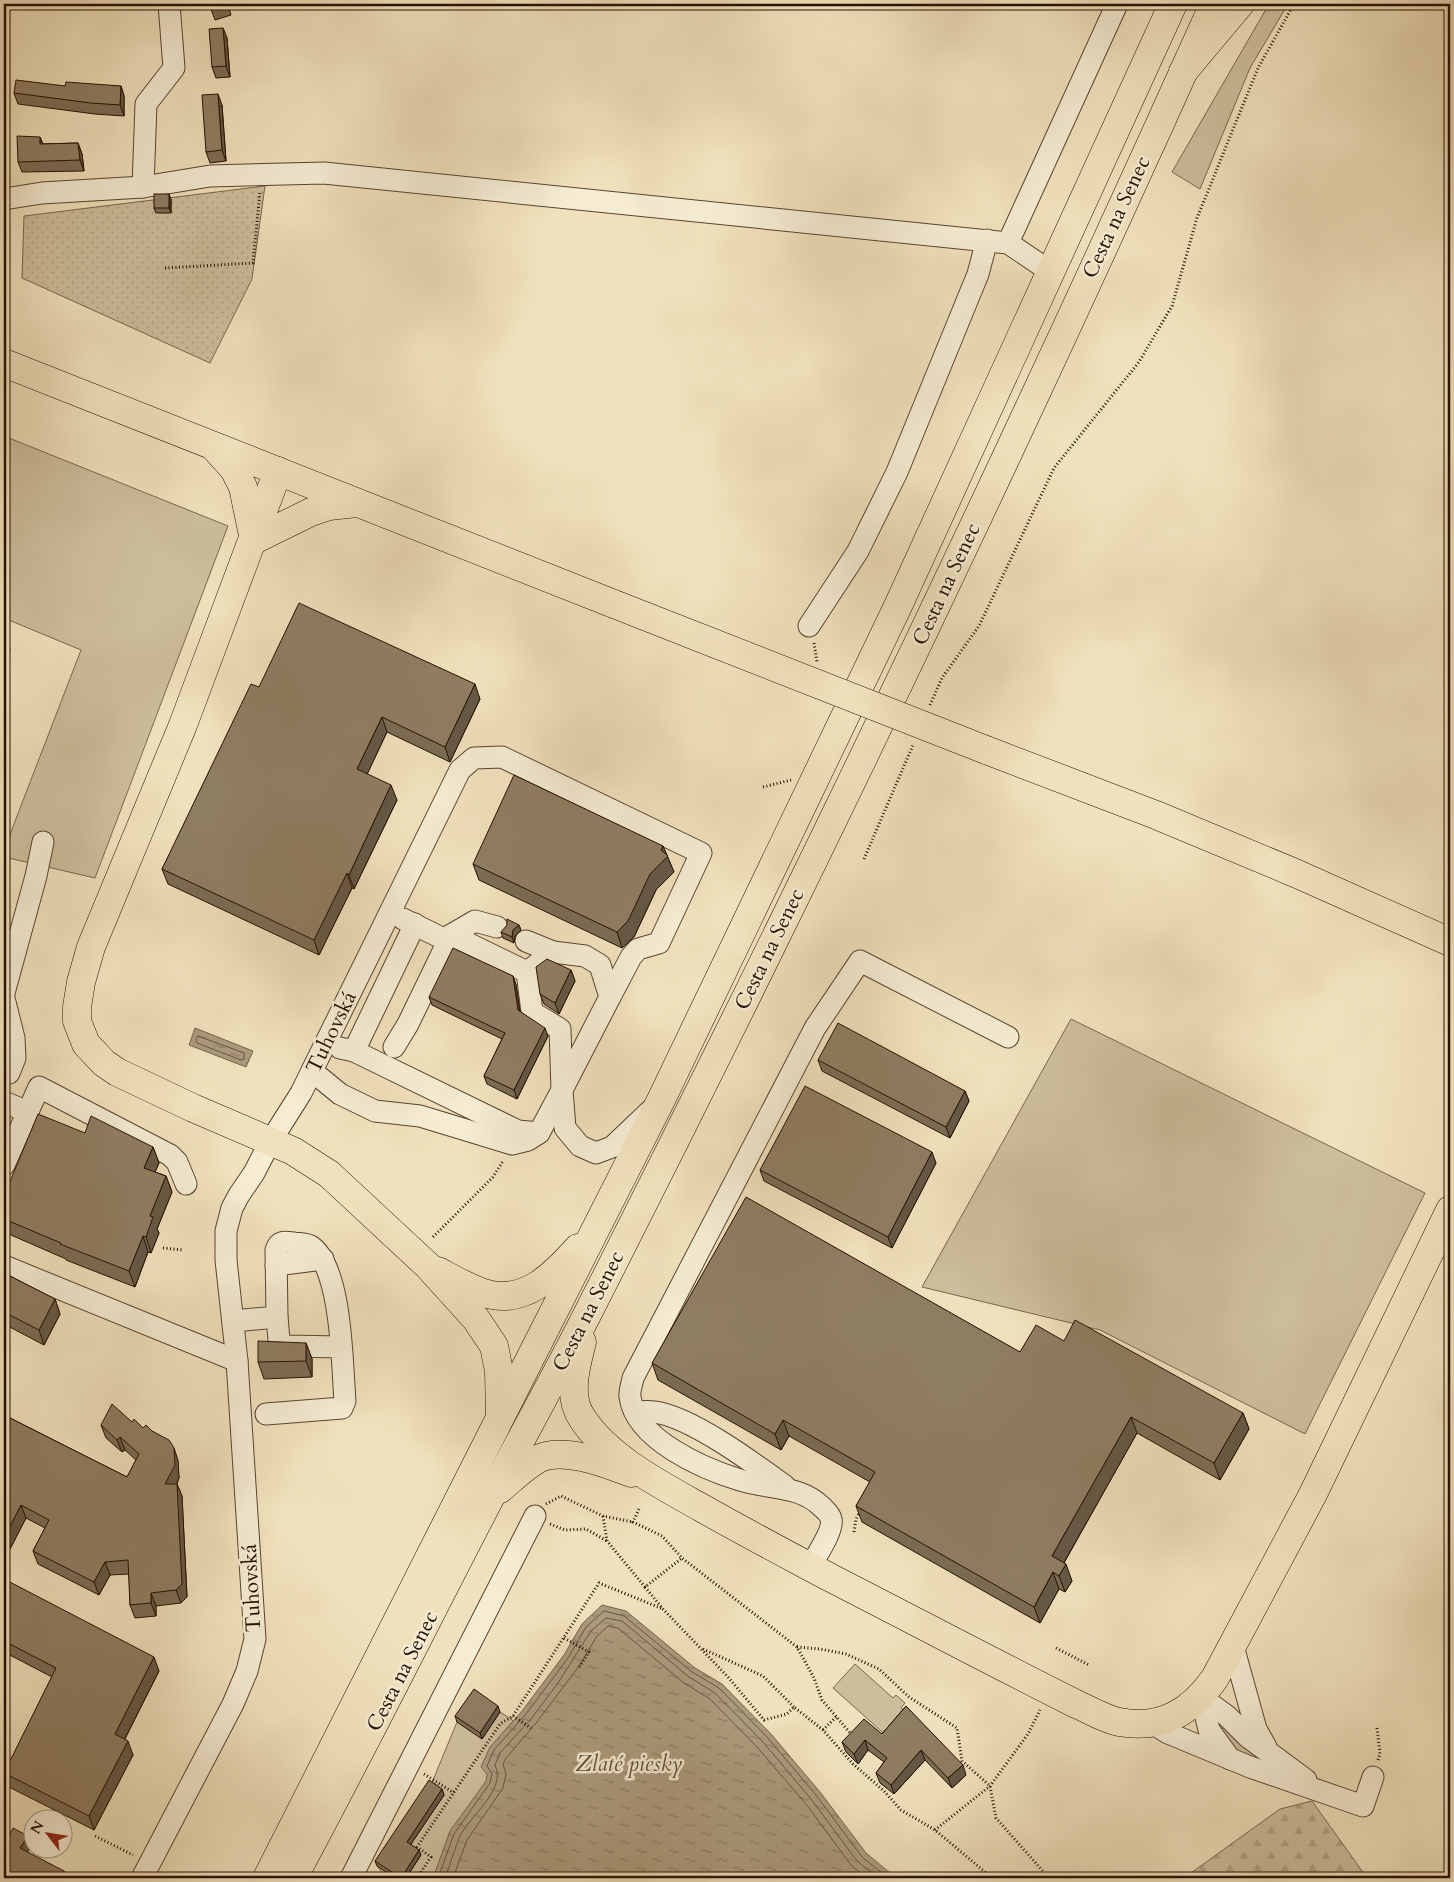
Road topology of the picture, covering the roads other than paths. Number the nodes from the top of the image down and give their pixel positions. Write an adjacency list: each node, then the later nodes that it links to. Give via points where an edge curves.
1 (169, 4): 7 (street, via 174,68 146,104)
2 (1117, 4): 10 (street)
3 (1173, 4): 11 (main road, Cesta na Senec)
4 (1214, 4): 6 (main road, Cesta na Senec)
5 (1240, 4): 6 (main road)
6 (1183, 72): 49 (main road, Cesta na Senec, via 900,680)
7 (143, 187): 8 (street, via 42,193); 9 (street, via 210,176 324,173)
8 (4, 199)
9 (987, 240): 10 (street); 17 (street, via 978,274 897,472 858,550)
10 (1008, 243): 11 (street)
11 (1051, 272): 38 (main road, Cesta na Senec, via 898,606)
12 (4, 362): 13 (main road)
13 (212, 445): 14 (main road); 16 (main road, via 234,470 243,487)
14 (278, 471): 15 (main road); 16 (main road)
15 (358, 503): 16 (main road, via 329,506 311,512); 24 (main road, bridge, via 1200,833)
16 (254, 540): 42 (main road, via 183,725 91,947 81,982 77,1021 86,1044 110,1068)
17 (809, 626)
18 (43, 842): 27 (street)
19 (390, 912): 20 (street); 28 (street, Tuhovská, via 460,770 474,758 502,757 701,853 660,943 638,948); 31 (street, Tuhovská)
20 (415, 924): 22 (street); 33 (street)
21 (497, 927): 22 (street, via 475,921)
22 (449, 938): 26 (street); 32 (street)
23 (526, 941): 25 (street)
24 (1450, 942)
25 (553, 952): 26 (street); 28 (street, via 586,956 600,965)
26 (527, 972): 37 (street, via 532,1012 560,1029)
27 (4, 993)
28 (610, 997): 37 (street)
29 (4, 998): 35 (street, via 14,1038 15,1058)
30 (1008, 1036): 54 (street, via 860,961 815,1028 633,1378 630,1396)
31 (325, 1044): 33 (street); 34 (street, Tuhovská)
32 (394, 1047)
33 (354, 1051): 41 (street, via 518,1131)
34 (312, 1070): 41 (street, via 340,1094 374,1111 420,1116 512,1144); 42 (street, Tuhovská)
35 (7, 1071): 36 (street)
36 (39, 1088): 40 (street); 44 (street, via 170,1155 177,1162)
37 (562, 1090): 38 (street, via 565,1128 580,1146 596,1153 612,1147); 41 (street)
38 (661, 1100): 46 (main road, Cesta na Senec)
39 (4, 1102): 40 (street)
40 (28, 1112): 43 (street)
41 (539, 1133)
42 (270, 1142): 48 (main road, via 293,1150 329,1174); 51 (street, Tuhovská, via 228,1221 226,1260)
43 (5, 1157)
44 (186, 1184)
45 (1450, 1210): 62 (main road, via 1312,1494)
46 (600, 1222): 48 (main road, via 561,1267 526,1292 508,1296 485,1293); 56 (main road, Cesta na Senec)
47 (4, 1266): 53 (street)
48 (428, 1266): 56 (main road, via 476,1319 494,1346 499,1371)
49 (591, 1306): 57 (main road, via 576,1363 573,1391 580,1416 593,1433); 59 (main road, Cesta na Senec)
50 (277, 1317): 51 (street); 52 (street, via 279,1340 285,1346); 52 (street, via 278,1245 282,1242 308,1245 323,1259 332,1281)
51 (233, 1320): 53 (street, Tuhovská)
52 (341, 1346): 55 (street, via 345,1401 342,1408)
53 (237, 1361): 69 (street, Tuhovská, via 255,1639 233,1704)
54 (635, 1412): 58 (street, via 656,1412 686,1423 752,1462); 58 (street, via 645,1428 691,1460 741,1480)
55 (266, 1414)
56 (500, 1421): 70 (main road, Cesta na Senec)
57 (654, 1481): 59 (main road, via 605,1463 569,1455 548,1455 523,1470); 61 (main road)
58 (789, 1489): 61 (street, via 812,1499 827,1511 831,1519 831,1528)
59 (490, 1498): 71 (main road, Cesta na Senec)
60 (536, 1516): 72 (street)
61 (810, 1567): 64 (main road, via 1119,1722)
62 (1233, 1646): 63 (main road); 65 (street, via 1256,1729)
63 (1200, 1697): 64 (main road, via 1175,1716); 65 (street); 66 (street, via 1209,1730)
64 (1152, 1723): 66 (street)
65 (1269, 1752): 68 (street)
66 (1231, 1759): 68 (street)
67 (1373, 1777): 68 (street, via 1363,1806)
68 (1322, 1792)
69 (146, 1871)
70 (267, 1878)
71 (293, 1878)
72 (351, 1878)

